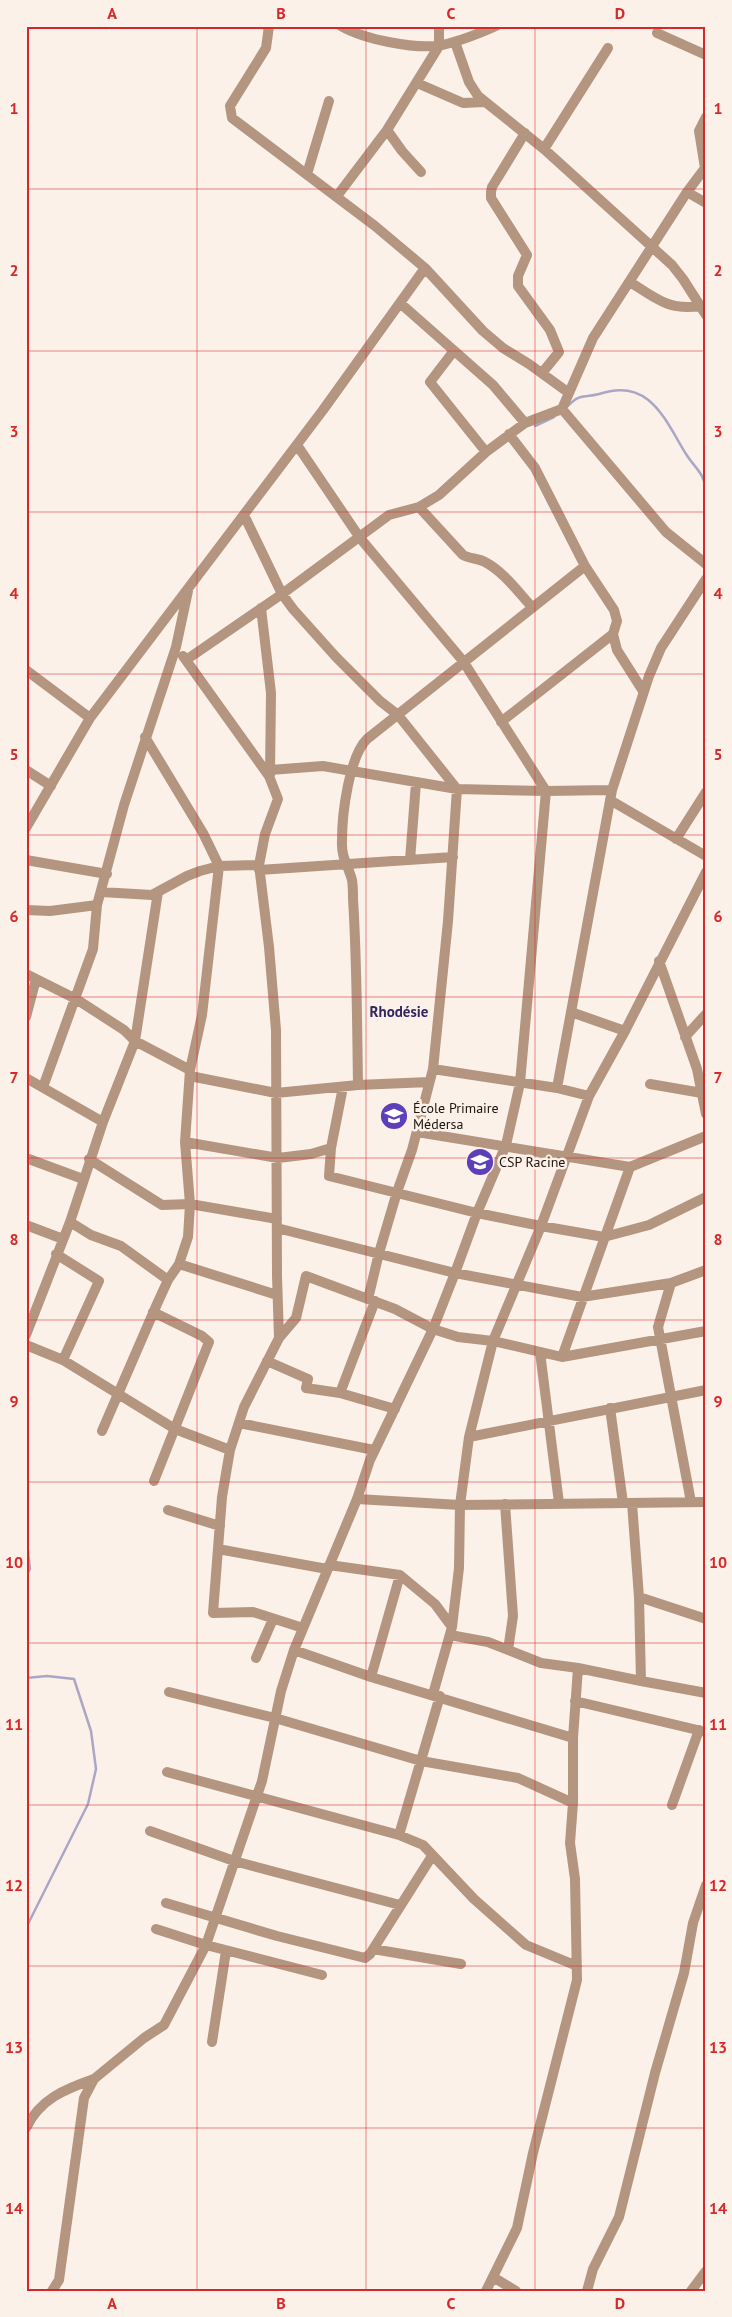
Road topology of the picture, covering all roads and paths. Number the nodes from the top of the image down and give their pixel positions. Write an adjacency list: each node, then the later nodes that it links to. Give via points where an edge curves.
1 (269, 26): 18 (street, via 266,48 230,106 230,114)
2 (341, 26): 7 (street, via 382,41)
3 (439, 26): 7 (street)
4 (496, 26): 6 (street)
5 (656, 33): 9 (street)
6 (456, 42): 7 (street); 12 (street, via 468,82)
7 (439, 46): 10 (street)
8 (608, 48): 16 (street)
9 (706, 55)
10 (417, 83): 12 (street, via 463,103); 14 (street)
11 (329, 101): 18 (street)
12 (484, 102): 15 (street)
13 (706, 117): 19 (street, via 698,131 705,168)
14 (387, 130): 17 (street); 20 (street)
15 (525, 133): 16 (street); 28 (street, via 492,186 492,198 527,255 518,276 518,286 550,330 559,352)
16 (544, 150): 22 (street)
17 (421, 172)
18 (307, 174): 20 (street)
19 (687, 192): 21 (street); 22 (street)
20 (337, 196): 23 (street)
21 (706, 203)
22 (652, 248): 24 (street); 26 (street, via 683,278)
23 (425, 268): 25 (street); 28 (street, via 483,331)
24 (630, 282): 26 (street, via 670,306); 29 (street, via 593,338)
25 (400, 303): 27 (street); 33 (street)
26 (703, 311)
27 (453, 352): 31 (street, via 492,385); 34 (street, via 430,382)
28 (542, 373): 29 (street)
29 (569, 393): 30 (street)
30 (562, 409): 31 (street); 38 (street, via 666,532)
31 (525, 423): 32 (street)
32 (509, 434): 34 (street); 39 (street, via 535,468)
33 (297, 445): 36 (street); 37 (street)
34 (486, 452): 35 (street, via 440,495)
35 (420, 507): 37 (street, via 389,515); 43 (street, via 463,555 494,568)
36 (244, 515): 41 (street); 42 (street)
37 (360, 538): 42 (street); 48 (street)
38 (706, 564)
39 (585, 566): 43 (street); 45 (street, via 616,616)
40 (706, 579): 50 (street, via 661,648)
41 (188, 588): 46 (street); 52 (street)
42 (282, 594): 44 (street); 51 (street, via 336,657)
43 (532, 607): 48 (street)
44 (261, 608): 47 (street); 57 (street, via 271,693)
45 (613, 634): 50 (street, via 618,654); 53 (street)
46 (176, 647): 47 (street); 54 (street)
47 (186, 660): 57 (street)
48 (463, 661): 51 (street); 53 (street)
49 (26, 670): 52 (street)
50 (643, 691): 61 (street)
51 (398, 715): 56 (street, via 363,743); 60 (street)
52 (90, 718): 59 (street)
53 (501, 722): 62 (street)
54 (145, 737): 72 (street); 75 (street)
55 (26, 770): 59 (street)
56 (351, 770): 57 (street, via 307,766); 58 (street); 71 (street, via 342,838)
57 (270, 773): 73 (street, via 278,798 265,834)
58 (416, 783): 60 (street); 70 (street)
59 (50, 786): 65 (street)
60 (458, 789): 62 (street); 68 (street)
61 (612, 790): 62 (street); 64 (street)
62 (546, 791): 95 (street)
63 (706, 792): 66 (street)
64 (610, 800): 66 (street); 84 (street)
65 (28, 822)
66 (676, 839): 67 (street)
67 (706, 856)
68 (453, 857): 70 (street); 91 (street)
69 (26, 860): 75 (street)
70 (410, 860): 71 (street)
71 (345, 865): 73 (street); 97 (street, via 352,880 357,964)
72 (219, 866): 73 (street); 77 (street, via 187,876); 92 (street, via 202,1015)
73 (259, 867): 101 (street, via 274,1002)
74 (706, 872): 80 (street)
75 (107, 874): 76 (street)
76 (101, 892): 77 (street, via 141,896); 78 (street)
77 (158, 892): 89 (street)
78 (97, 906): 79 (street); 83 (street, via 93,949)
79 (26, 910)
80 (659, 961): 87 (street); 88 (street)
81 (26, 974): 82 (street)
82 (36, 979): 83 (street); 86 (street)
83 (76, 999): 89 (street, via 124,1030); 98 (street)
84 (570, 1012): 87 (street); 100 (street)
85 (706, 1014): 88 (street)
86 (26, 1017)
87 (625, 1031): 103 (street)
88 (685, 1037): 90 (street)
89 (135, 1041): 92 (street); 105 (street)
90 (701, 1068): 102 (street)
91 (433, 1069): 94 (street); 95 (street)
92 (190, 1073): 101 (street); 108 (street)
93 (26, 1078): 98 (street)
94 (429, 1082): 97 (street); 106 (street)
95 (520, 1083): 100 (street); 109 (street)
96 (650, 1084): 102 (street)
97 (358, 1086): 99 (street)
98 (43, 1087): 105 (street)
99 (343, 1087): 101 (street); 110 (street)
100 (556, 1088): 103 (street)
101 (276, 1093): 112 (street)
102 (702, 1093): 104 (street)
103 (589, 1096): 113 (street)
104 (706, 1114)
105 (103, 1122): 114 (street)
106 (417, 1132): 109 (street); 117 (street)
107 (706, 1136): 115 (street)
108 (185, 1142): 112 (street); 119 (street)
109 (506, 1145): 113 (street); 120 (street)
110 (331, 1148): 112 (street); 117 (street, via 329,1176)
111 (26, 1158): 116 (street)
112 (278, 1158): 122 (street)
113 (567, 1158): 115 (street); 124 (street)
114 (90, 1159): 116 (street); 119 (street, via 162,1205)
115 (630, 1167): 125 (street)
116 (83, 1179): 121 (street)
117 (396, 1192): 120 (street); 127 (street)
118 (706, 1197): 125 (street, via 649,1225)
119 (190, 1204): 122 (street); 129 (street, via 188,1237)
120 (477, 1212): 124 (street); 131 (street)
121 (70, 1222): 126 (street); 132 (street, via 91,1235 121,1246)
122 (277, 1224): 127 (street); 135 (street)
123 (26, 1225): 126 (street)
124 (541, 1226): 125 (street); 134 (street)
125 (604, 1236): 136 (street)
126 (63, 1239): 128 (street)
127 (379, 1253): 131 (street); 137 (street)
128 (56, 1254): 141 (street); 148 (street, via 98,1281)
129 (179, 1264): 132 (street); 135 (street)
130 (706, 1270): 133 (street)
131 (455, 1274): 134 (street); 139 (street)
132 (168, 1280): 138 (street)
133 (670, 1283): 136 (street); 143 (street, via 658,1327)
134 (517, 1284): 136 (street); 144 (street)
135 (278, 1296): 142 (street)
136 (582, 1297): 147 (street)
137 (371, 1300): 139 (street); 142 (street, via 306,1276 296,1318); 151 (street)
138 (153, 1312): 152 (street); 158 (street, via 209,1342)
139 (433, 1329): 144 (street, via 458,1337); 155 (street)
140 (706, 1331): 143 (street)
141 (26, 1335)
142 (279, 1338): 149 (street)
143 (661, 1339): 147 (street); 153 (street)
144 (493, 1341): 146 (street); 160 (street)
145 (26, 1345): 148 (street)
146 (540, 1352): 147 (street); 156 (street)
147 (562, 1357)
148 (63, 1360): 152 (street)
149 (267, 1361): 151 (street, via 308,1379 306,1388); 157 (street)
150 (706, 1390): 153 (street)
151 (340, 1393): 155 (street)
152 (117, 1394): 158 (street); 159 (street)
153 (672, 1398): 154 (street); 165 (street)
154 (610, 1408): 156 (street); 168 (street)
155 (395, 1409): 162 (street)
156 (549, 1420): 160 (street); 167 (street)
157 (239, 1423): 161 (street); 162 (street)
158 (175, 1429): 161 (street); 163 (street)
159 (102, 1431)
160 (469, 1437): 170 (street)
161 (230, 1450): 172 (street)
162 (374, 1450): 164 (street)
163 (154, 1481)
164 (357, 1499): 170 (street); 174 (street)
165 (691, 1502): 166 (street); 168 (street)
166 (706, 1502)
167 (559, 1503): 168 (street); 169 (street)
168 (628, 1503): 176 (street)
169 (505, 1504): 170 (street); 182 (street, via 512,1616)
170 (460, 1505): 180 (street, via 460,1568)
171 (168, 1510): 172 (street)
172 (220, 1526): 173 (street)
173 (218, 1549): 174 (street); 177 (street, via 213,1613 253,1612)
174 (328, 1567): 175 (street); 179 (street)
175 (400, 1575): 180 (street, via 435,1604); 185 (street)
176 (639, 1597): 178 (street); 186 (street)
177 (273, 1618): 179 (street); 183 (street)
178 (706, 1619)
179 (303, 1628): 181 (street)
180 (451, 1631): 182 (street); 189 (street)
181 (294, 1650): 185 (street); 191 (street)
182 (508, 1650): 184 (street, via 541,1663)
183 (256, 1658)
184 (578, 1668): 186 (street); 190 (street)
185 (372, 1677): 189 (street)
186 (642, 1681): 188 (street)
187 (169, 1692): 191 (street)
188 (706, 1693)
189 (436, 1695): 193 (street); 194 (street)
190 (576, 1701): 192 (street); 193 (street)
191 (275, 1718): 194 (street); 196 (street, via 262,1781)
192 (703, 1731): 198 (street)
193 (573, 1738): 197 (street)
194 (421, 1761): 197 (street, via 518,1778); 200 (street)
195 (167, 1772): 196 (street)
196 (255, 1796): 200 (street); 202 (street)
197 (573, 1802): 212 (street, via 570,1843 575,1879)
198 (672, 1805)
199 (150, 1831): 202 (street)
200 (399, 1835): 201 (street, via 422,1844)
201 (432, 1856): 205 (street); 212 (street, via 526,1945)
202 (234, 1862): 205 (street); 206 (street)
203 (706, 1885): 222 (street, via 693,1923 684,1973 618,2217)
204 (166, 1903): 206 (street)
205 (400, 1905): 209 (street)
206 (216, 1917): 208 (street); 209 (street, via 361,1958 367,1957)
207 (156, 1929): 208 (street)
208 (206, 1946): 210 (street); 215 (street, via 164,2025)
209 (373, 1949): 211 (street)
210 (226, 1951): 213 (street); 214 (street)
211 (461, 1964)
212 (577, 1966): 218 (street, via 576,1985 517,2228)
213 (322, 1975)
214 (212, 2042)
215 (94, 2079): 216 (street, via 67,2088 47,2100); 219 (street, via 84,2098 59,2280)
216 (26, 2128)
217 (706, 2271): 223 (street)
218 (493, 2277): 220 (street); 221 (street)
219 (52, 2291)
220 (486, 2291)
221 (516, 2291)
222 (587, 2291)
223 (691, 2291)

